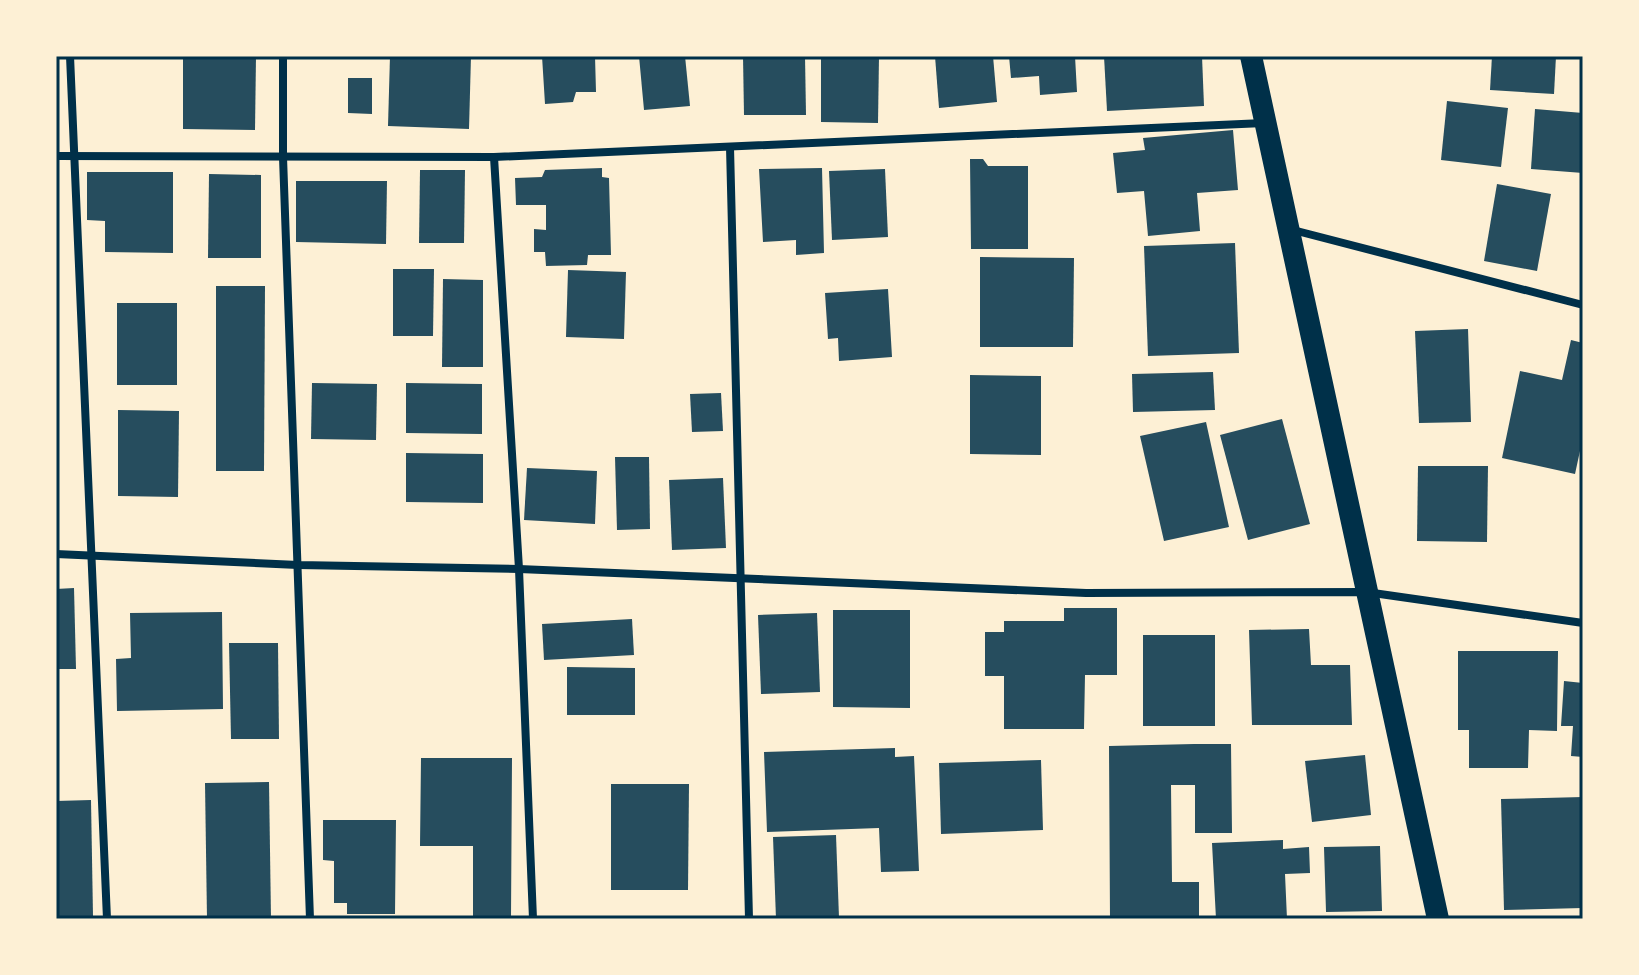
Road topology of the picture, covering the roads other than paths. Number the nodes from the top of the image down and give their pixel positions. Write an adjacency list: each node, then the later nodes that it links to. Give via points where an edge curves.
1 (70, 56): 7 (street)
2 (283, 56): 8 (street)
3 (1251, 56): 4 (highway)
4 (1264, 123): 5 (street); 10 (highway)
5 (730, 147): 9 (street); 16 (street)
6 (56, 156): 7 (street)
7 (76, 156): 8 (street); 13 (street)
8 (283, 157): 9 (street); 14 (street)
9 (494, 157): 15 (street)
10 (1288, 229): 11 (street); 17 (highway)
11 (1583, 305)
12 (56, 554): 13 (street)
13 (91, 555): 14 (street); 19 (street)
14 (298, 565): 15 (street); 20 (street)
15 (519, 569): 16 (street); 21 (street)
16 (740, 579): 17 (street, via 1086,593); 22 (street)
17 (1366, 592): 18 (street); 23 (highway)
18 (1583, 623)
19 (107, 919)
20 (310, 919)
21 (533, 919)
22 (749, 919)
23 (1438, 919)

